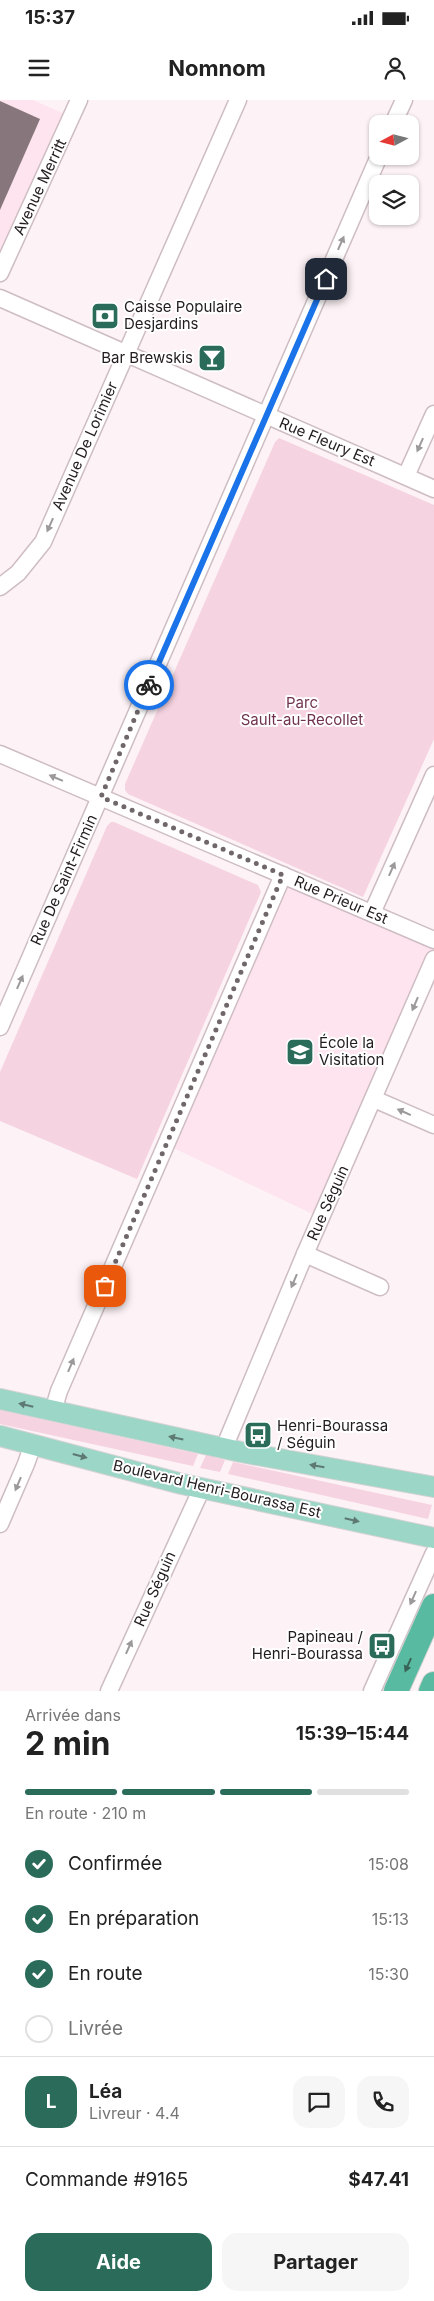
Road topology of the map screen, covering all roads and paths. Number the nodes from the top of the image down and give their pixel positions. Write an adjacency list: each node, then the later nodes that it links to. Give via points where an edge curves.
1 (79, 100): 6 (street, Avenue Merritt)
2 (238, 100): 8 (street, Avenue De Lorimier)
3 (404, 100): 4 (street)
4 (397, 115)
5 (375, 165): 10 (street, Rue De Saint-Firmin, one-way to 5)
6 (0, 273)
7 (0, 298): 8 (street, Rue Fleury Est)
8 (126, 353): 10 (street, Rue Fleury Est); 13 (street, Avenue De Lorimier, one-way to 13, via 42,542 18,573)
9 (434, 414): 11 (street, one-way to 11)
10 (266, 416): 11 (street, Rue Fleury Est); 16 (street, Rue De Saint-Firmin)
11 (406, 476): 12 (street, Rue Fleury Est)
12 (434, 489)
13 (0, 587)
14 (0, 754): 16 (street, Rue Prieur Est, one-way to 14)
15 (434, 775): 18 (street, one-way to 15)
16 (101, 797): 17 (street, Rue Prieur Est); 21 (street, Rue De Saint-Firmin, one-way to 16)
17 (283, 875): 18 (street, Rue Prieur Est); 27 (street, one-way to 17)
18 (372, 913): 19 (street, Rue Prieur Est)
19 (434, 940)
20 (434, 959): 22 (street, Rue Séguin, one-way to 22)
21 (0, 1027)
22 (374, 1099): 23 (street, one-way to 22); 24 (street, Rue Séguin)
23 (434, 1125)
24 (305, 1254): 25 (street); 30 (street, Rue Séguin, one-way to 30)
25 (380, 1287)
26 (0, 1399): 27 (main road, one-way to 26)
27 (53, 1411): 30 (main road, one-way to 27)
28 (0, 1436): 29 (main road, Boulevard Henri-Bourassa Est)
29 (32, 1444): 32 (main road, Boulevard Henri-Bourassa Est, one-way to 32); 33 (street, one-way to 33)
30 (224, 1448): 31 (main road, one-way to 30)
31 (434, 1487)
32 (202, 1488): 34 (main road, Boulevard Henri-Bourassa Est, one-way to 34); 38 (street, Rue Séguin, one-way to 32)
33 (0, 1524)
34 (434, 1538)
35 (434, 1553): 39 (street, one-way to 39)
36 (434, 1606): 40 (highway, one-way to 40)
37 (434, 1684): 41 (highway)
38 (109, 1691)
39 (372, 1691)
40 (396, 1691)
41 (431, 1691)

